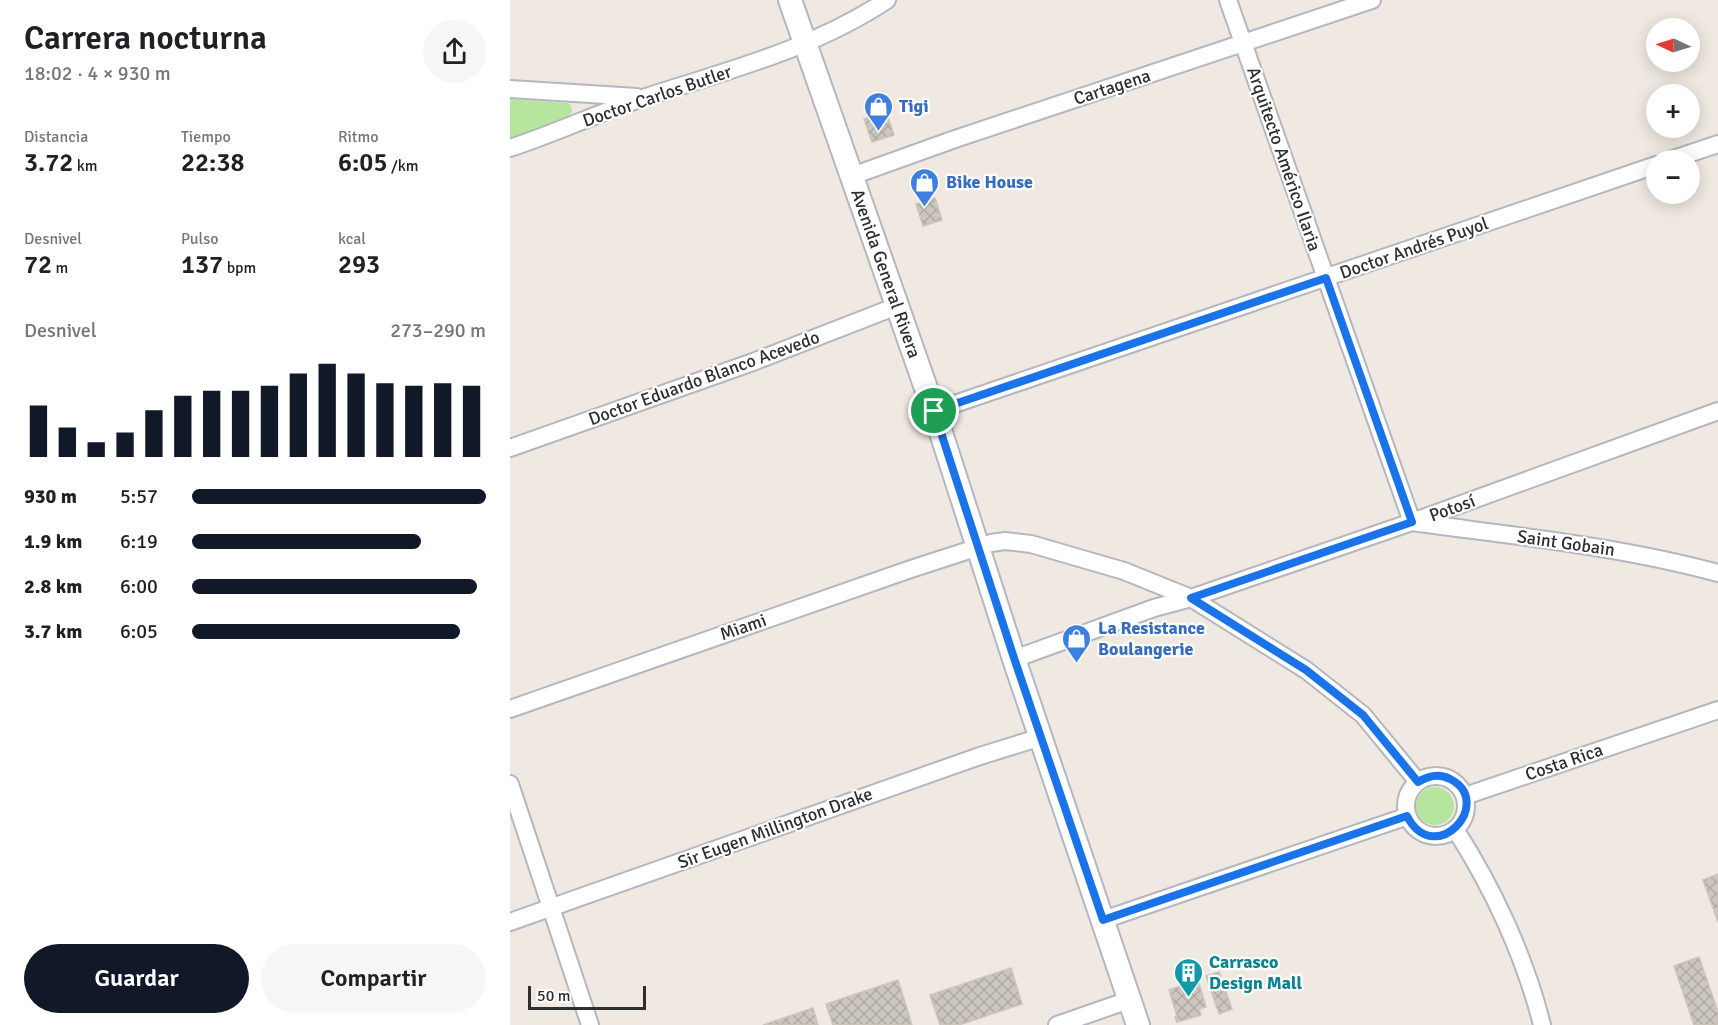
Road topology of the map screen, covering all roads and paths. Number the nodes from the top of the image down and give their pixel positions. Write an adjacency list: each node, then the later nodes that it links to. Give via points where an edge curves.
1 (790, 0): 6 (main road, Avenida General Rivera)
2 (887, 0): 6 (street, Doctor Carlos Butler)
3 (1228, 0): 5 (street, Arquitecto Américo Ilaria)
4 (1372, 0): 5 (street, Cartagena)
5 (1244, 43): 13 (street, Cartagena); 14 (street, Arquitecto Américo Ilaria)
6 (805, 44): 8 (street, Doctor Carlos Butler); 13 (main road, Avenida General Rivera)
7 (510, 89): 8 (street)
8 (644, 98): 10 (street, Doctor Carlos Butler)
9 (1718, 144): 11 (street)
10 (510, 148)
11 (1700, 150)
12 (1646, 168): 14 (street, Doctor Andrés Puyol)
13 (852, 176): 15 (main road, Avenida General Rivera)
14 (1326, 278): 16 (street, Doctor Andrés Puyol); 19 (street, Arquitecto Américo Ilaria)
15 (897, 306): 16 (main road, Avenida General Rivera); 18 (street, Doctor Eduardo Blanco Acevedo)
16 (934, 411): 20 (main road, Avenida General Rivera)
17 (1718, 411): 19 (street, Potosí)
18 (510, 448)
19 (1412, 522): 21 (street, Saint Gobain, via 1603,547); 22 (street, Potosí)
20 (977, 548): 22 (street, Miami, via 1005,541 1031,544 1124,571); 23 (main road, Avenida General Rivera); 24 (street, Miami)
21 (1718, 573)
22 (1191, 598): 23 (street, Potosí); 27 (street, Miami, via 1306,670 1363,715)
23 (1014, 658): 26 (main road, Avenida General Rivera)
24 (510, 710)
25 (1718, 710): 29 (street, Costa Rica)
26 (1041, 737): 32 (street, Sir Eugen Millington Drake); 33 (main road, Avenida General Rivera)
27 (1418, 782): 29 (street, via 1431,776 1445,777 1457,784); 30 (street, via 1407,797)
28 (510, 784): 32 (street)
29 (1465, 796): 31 (street, via 1464,818)
30 (1407, 816): 31 (street, via 1417,829 1432,836); 33 (street)
31 (1455, 829): 39 (street, via 1510,932)
32 (552, 907): 34 (street, Sir Eugen Millington Drake); 36 (street)
33 (1103, 920): 35 (main road, Avenida General Rivera)
34 (510, 922)
35 (1129, 1000): 37 (street); 38 (main road, Avenida General Rivera)
36 (590, 1025)
37 (1057, 1025)
38 (1138, 1025)
39 (1542, 1025)

